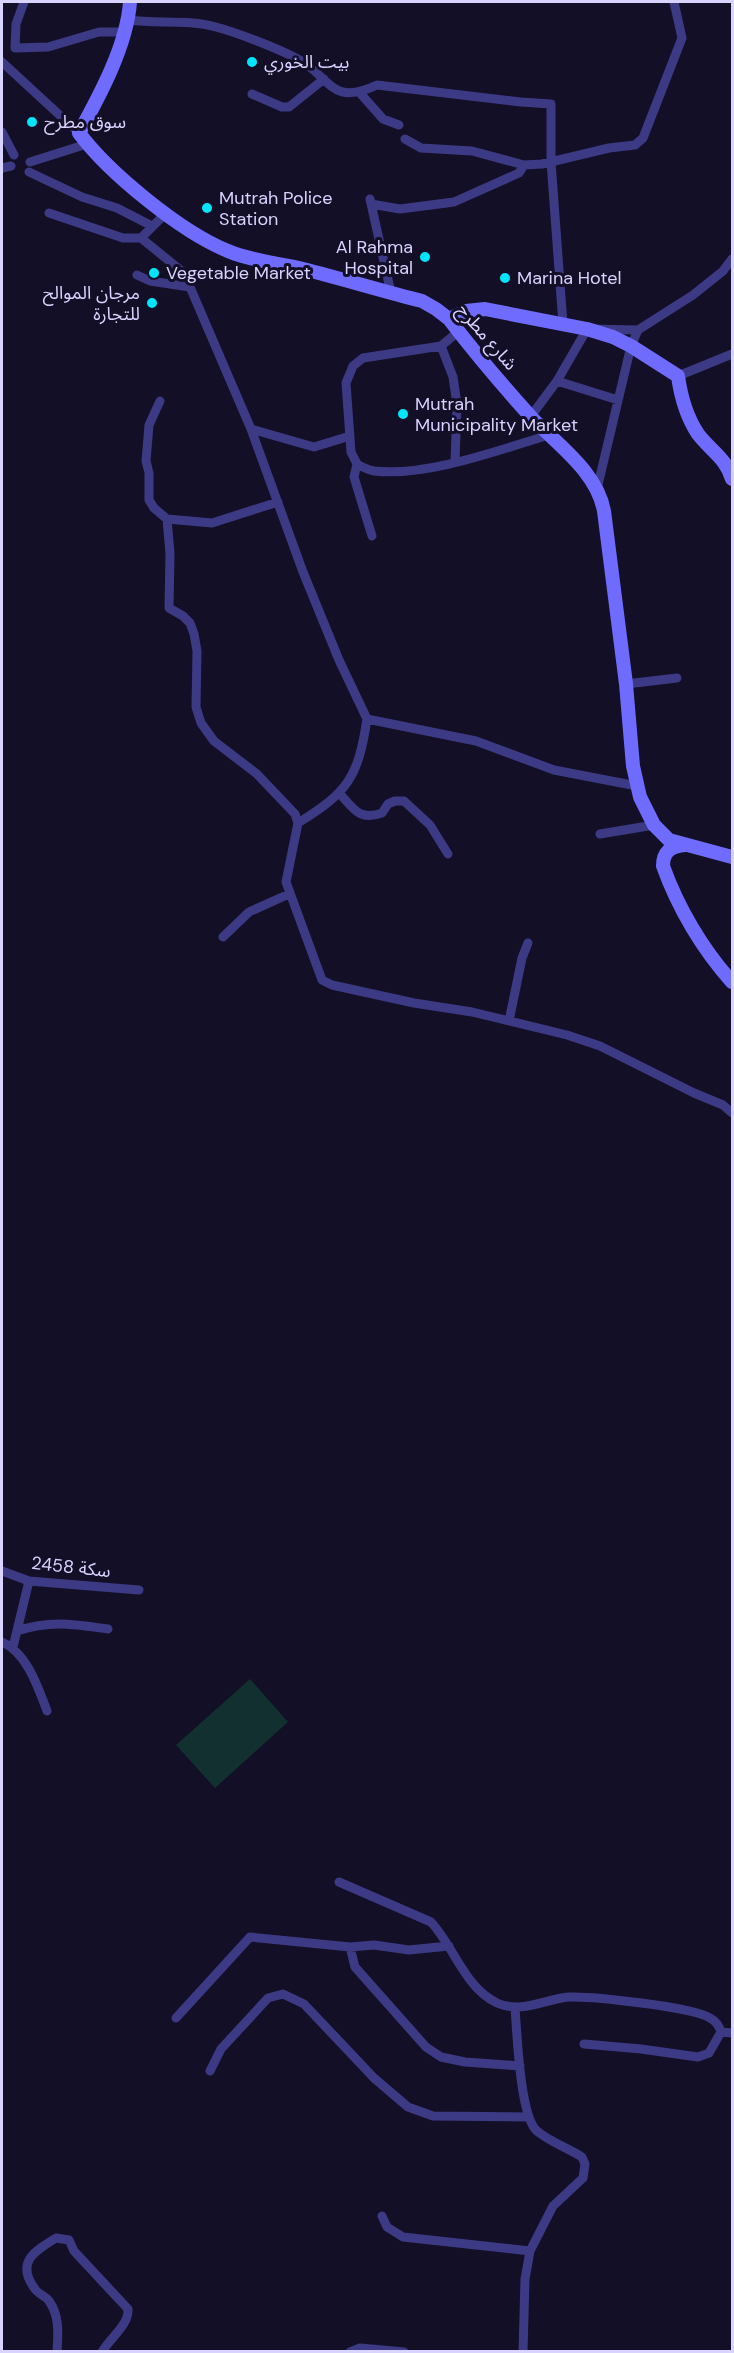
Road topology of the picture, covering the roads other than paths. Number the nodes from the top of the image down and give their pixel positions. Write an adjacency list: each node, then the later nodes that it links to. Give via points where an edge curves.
1 (24, 2): 4 (street, via 16,24 15,48 48,47)
2 (130, 2): 4 (main road)
3 (674, 2): 14 (street, via 682,38 640,142)
4 (127, 26): 6 (street, via 215,27 296,57); 11 (main road)
5 (2, 62): 11 (street)
6 (324, 79): 7 (street, via 339,91); 8 (street, via 289,107)
7 (360, 93): 9 (street, via 383,119); 14 (street, via 377,85 551,104)
8 (252, 94)
9 (399, 125)
10 (2, 132): 13 (street, via 13,153)
11 (83, 138): 17 (main road, شارع مطرح, via 126,183); 18 (street, via 30,167 82,197 117,208)
12 (405, 139): 15 (street, via 421,148 472,151)
13 (2, 145)
14 (551, 162): 15 (street); 26 (street)
15 (524, 165): 24 (street, via 519,173 454,202 400,209 370,202)
16 (49, 213): 19 (street, via 123,238)
17 (166, 213): 18 (street); 24 (main road, شارع مطرح, via 229,252)
18 (152, 226): 19 (street)
19 (141, 238): 23 (street, via 177,266)
20 (732, 259): 21 (street)
21 (728, 270): 28 (street)
22 (137, 275): 23 (street)
23 (190, 287): 38 (street)
24 (391, 293): 25 (main road, شارع مطرح, via 429,304)
25 (449, 319): 26 (main road, via 478,309); 29 (main road, شارع مطرح)
26 (563, 324): 27 (main road)
27 (587, 329): 28 (street); 31 (main road); 34 (street)
28 (638, 330): 31 (street)
29 (459, 332): 30 (street); 37 (main road, شارع مطرح)
30 (441, 346): 40 (street, via 363,358 353,366 346,382); 41 (street, via 453,377 457,404)
31 (631, 346): 33 (main road); 35 (street)
32 (732, 354): 33 (street)
33 (678, 376): 43 (main road, via 683,406 699,434 728,466)
34 (557, 381): 35 (street); 37 (street)
35 (618, 400): 44 (street)
36 (160, 401): 46 (street, via 148,425 146,461 150,472 149,500)
37 (531, 416): 39 (main road, شارع مطرح)
38 (251, 429): 40 (street, via 314,447); 45 (street)
39 (549, 435): 41 (street); 44 (main road, شارع مطرح)
40 (350, 436): 42 (street)
41 (455, 462): 42 (street, via 373,471)
42 (357, 464): 47 (street, via 354,477)
43 (732, 479)
44 (597, 489): 49 (main road, شارع مطرح, via 604,511)
45 (278, 502): 46 (street, via 212,523); 50 (street, via 339,660)
46 (167, 519): 53 (street, via 168,603 172,612 190,623 194,634 196,707 201,723 214,741 257,774 290,807)
47 (372, 536)
48 (677, 678): 49 (street)
49 (626, 684): 51 (main road, شارع مطرح)
50 (367, 719): 51 (street, via 476,741 554,770); 52 (street, via 362,754)
51 (637, 786): 54 (main road, شارع مطرح)
52 (340, 794): 53 (street); 57 (street, via 366,817 382,813 395,801 404,801 430,825)
53 (298, 823): 59 (street, via 287,871)
54 (654, 825): 55 (street); 56 (main road, شارع مطرح, via 669,840)
55 (600, 834)
56 (685, 845): 58 (main road, شارع مطرح); 62 (main road, via 668,851 663,866 699,938)
57 (448, 854)
58 (732, 856)
59 (289, 894): 60 (street, via 249,912); 63 (street, via 322,980)
60 (223, 937)
61 (528, 943): 63 (street)
62 (732, 982)
63 (509, 1021): 64 (street, via 600,1046 723,1105)
64 (732, 1113)
65 (2, 1570): 66 (street, سكة 2458)
66 (30, 1581): 67 (street, سكة 2458); 69 (street)
67 (139, 1590)
68 (108, 1629): 69 (street, via 61,1623)
69 (16, 1631): 71 (street)
70 (2, 1642): 71 (street)
71 (13, 1647): 72 (street, via 37,1683)
72 (47, 1711)
73 (339, 1882): 74 (street, via 431,1922)
74 (449, 1946): 75 (street, via 419,1950 374,1944); 76 (street, via 481,1992 499,2004)
75 (350, 1947): 77 (street, via 250,1937); 81 (street, via 355,1967 426,2046 441,2056 465,2062)
76 (515, 2008): 78 (street, via 567,1997 590,1998 689,2011 710,2017); 81 (street)
77 (176, 2018)
78 (721, 2031): 79 (street); 80 (street, via 708,2053 698,2057)
79 (732, 2033)
80 (584, 2044)
81 (520, 2066): 83 (street)
82 (210, 2071): 83 (street, via 221,2049 268,1998 283,1994 304,2004 374,2078 408,2107 433,2116)
83 (528, 2117): 85 (street, via 536,2131 582,2157 586,2171 548,2212)
84 (382, 2216): 85 (street, via 387,2227 403,2237)
85 (530, 2251): 90 (street, via 525,2279)
86 (57, 2352): 87 (street, via 55,2312 49,2300 35,2290 27,2272 31,2255 56,2238 69,2240 74,2251 128,2308 122,2327)
87 (102, 2352)
88 (350, 2352): 89 (street, via 360,2348)
89 (404, 2352)
90 (523, 2352)

